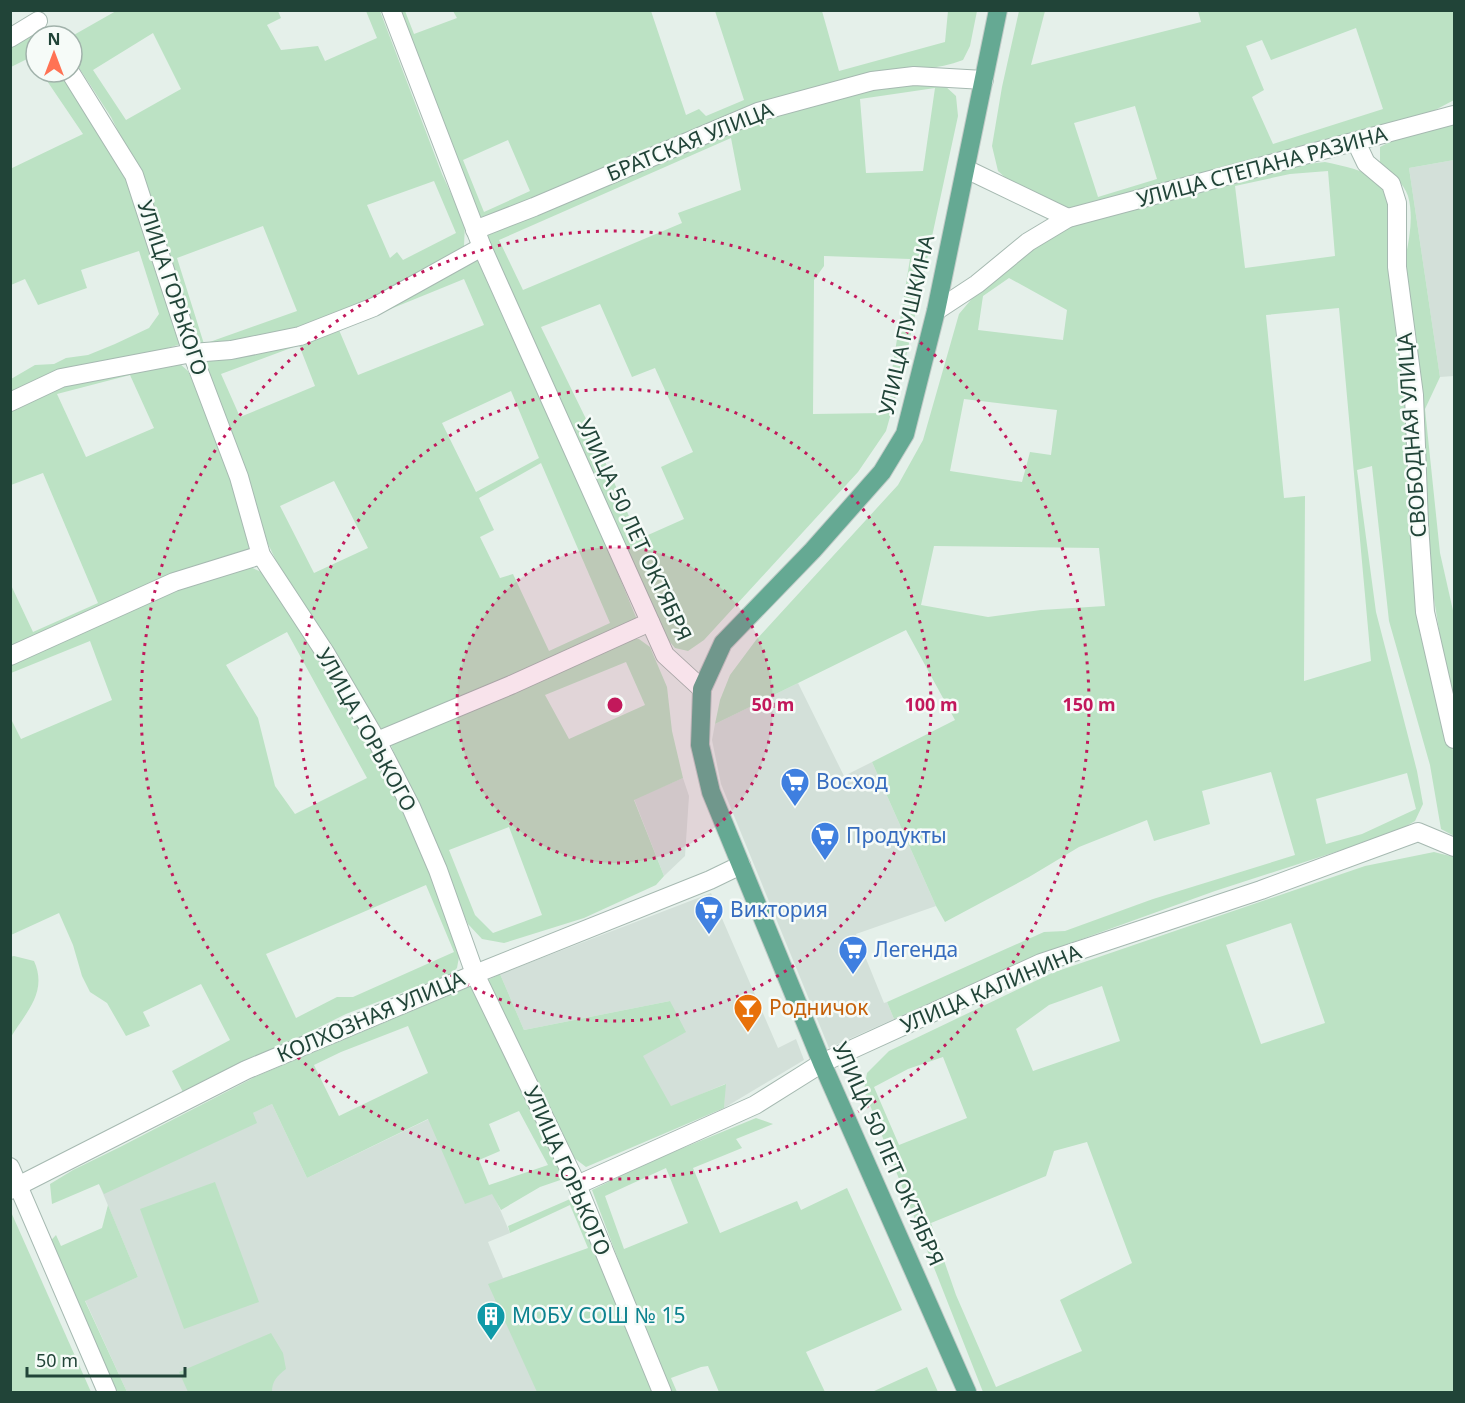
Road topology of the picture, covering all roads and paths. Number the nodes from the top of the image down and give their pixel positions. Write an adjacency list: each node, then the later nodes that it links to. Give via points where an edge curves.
1 (391, 10): 11 (street, УЛИЦА 50 ЛЕТ ОКТЯБРЯ)
2 (998, 10): 5 (main road, УЛИЦА ПУШКИНА)
3 (39, 23): 4 (street)
4 (10, 38)
5 (984, 80): 9 (main road, УЛИЦА ПУШКИНА); 11 (street, БРАТСКАЯ УЛИЦА, via 914,76 872,81 758,112)
6 (77, 84): 13 (street, УЛИЦА ГОРЬКОГО, via 134,175)
7 (1455, 115): 8 (street, УЛИЦА СТЕПАНА РАЗИНА)
8 (1356, 142): 10 (street, УЛИЦА СТЕПАНА РАЗИНА); 19 (street, СВОБОДНАЯ УЛИЦА, via 1366,163 1391,184 1397,203 1397,267 1414,395 1425,612)
9 (966, 169): 10 (street); 12 (main road, УЛИЦА ПУШКИНА)
10 (1068, 218): 12 (street, УЛИЦА СТЕПАНА РАЗИНА)
11 (478, 239): 13 (street, БРАТСКАЯ УЛИЦА, via 374,307 300,336 231,350); 16 (street, УЛИЦА 50 ЛЕТ ОКТЯБРЯ)
12 (936, 311): 18 (main road, УЛИЦА ПУШКИНА, via 905,434 882,472 723,643)
13 (192, 353): 14 (street, БРАТСКАЯ УЛИЦА, via 61,378); 15 (street, УЛИЦА ГОРЬКОГО, via 239,477)
14 (10, 402)
15 (261, 555): 17 (street, via 174,582); 20 (street, УЛИЦА ГОРЬКОГО)
16 (650, 622): 18 (street, УЛИЦА 50 ЛЕТ ОКТЯБРЯ, via 665,655); 20 (street)
17 (10, 656)
18 (702, 689): 22 (main road, УЛИЦА 50 ЛЕТ ОКТЯБРЯ, via 700,745 711,792)
19 (1455, 739)
20 (377, 741): 23 (street, УЛИЦА ГОРЬКОГО, via 429,849)
21 (1455, 848): 24 (street, УЛИЦА КАЛИНИНА, via 1418,832 1261,890 1041,963)
22 (741, 865): 23 (street, КОЛХОЗНАЯ УЛИЦА); 24 (main road, УЛИЦА 50 ЛЕТ ОКТЯБРЯ)
23 (475, 975): 26 (street, УЛИЦА ГОРЬКОГО); 27 (street, КОЛХОЗНАЯ УЛИЦА, via 246,1070)
24 (822, 1063): 26 (street, УЛИЦА КАЛИНИНА, via 754,1104); 30 (main road, УЛИЦА 50 ЛЕТ ОКТЯБРЯ)
25 (10, 1167): 27 (street)
26 (576, 1185): 29 (street, УЛИЦА ГОРЬКОГО)
27 (15, 1188): 28 (street)
28 (107, 1392)
29 (662, 1392)
30 (967, 1392)

